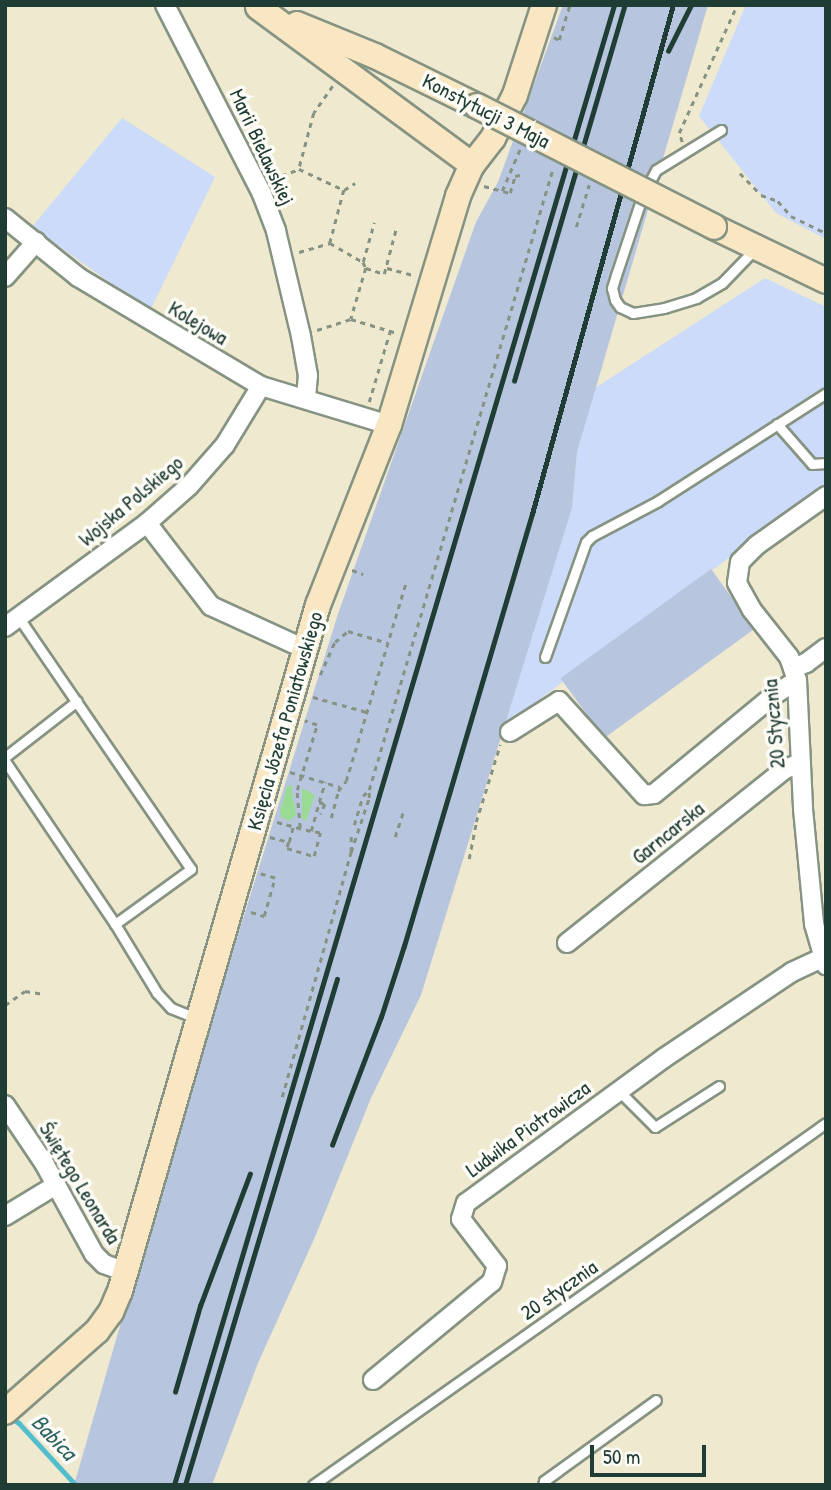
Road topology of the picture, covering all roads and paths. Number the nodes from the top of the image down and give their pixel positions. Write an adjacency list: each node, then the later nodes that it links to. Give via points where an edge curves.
1 (166, 5): 18 (street, Marii Bielawskiej)
2 (544, 5): 14 (main road, Księcia Józefa Poniatowskiego, via 515,95)
3 (570, 5): 6 (path, via 559,40 554,38)
4 (737, 5): 10 (path, via 679,133)
5 (255, 6): 7 (main road)
6 (564, 6)
7 (335, 59): 12 (path); 14 (main road); 28 (main road, Konstytucji 3 Maja, bridge, via 477,106)
8 (721, 130): 10 (lane)
9 (523, 140): 20 (path)
10 (684, 152): 28 (lane, via 656,170 643,194 612,288 620,307 634,313 696,298 722,284)
11 (556, 158): 67 (path)
12 (299, 169): 18 (path); 19 (path)
13 (740, 173): 25 (path, via 791,216)
14 (474, 174): 20 (path); 43 (main road, Księcia Józefa Poniatowskiego, via 458,196)
15 (520, 175): 20 (path, via 515,176 510,193)
16 (592, 176): 23 (path)
17 (355, 183): 19 (path)
18 (257, 185): 29 (street, Marii Bielawskiej)
19 (344, 190): 27 (path)
20 (502, 191)
21 (5, 218): 26 (street, Kolejowa)
22 (374, 223): 30 (path)
23 (576, 227)
24 (396, 229): 31 (path)
25 (826, 233)
26 (36, 242): 33 (street); 40 (street, Kolejowa, via 78,277)
27 (330, 243): 29 (path); 30 (path)
28 (757, 246): 35 (main road, Konstytucji 3 Maja)
29 (282, 256): 39 (street, Marii Bielawskiej)
30 (363, 262): 32 (path)
31 (386, 267): 32 (path, via 384,274); 34 (path)
32 (366, 268): 36 (path)
33 (5, 277)
34 (421, 277)
35 (826, 281)
36 (351, 319): 37 (path); 39 (path)
37 (390, 331): 38 (path); 43 (path, via 368,408)
38 (403, 335)
39 (302, 336): 42 (street, Marii Bielawskiej, via 308,374)
40 (261, 386): 42 (street, Kolejowa); 47 (street, Wojska Polskiego, via 225,445 189,486)
41 (826, 393): 44 (lane)
42 (306, 399): 43 (street, Kolejowa)
43 (379, 422): 52 (main road, Księcia Józefa Poniatowskiego)
44 (777, 424): 45 (lane, via 812,464); 53 (lane, via 586,542)
45 (826, 463)
46 (826, 496): 54 (street, 20 Stycznia, via 740,562 737,583 789,657)
47 (147, 523): 49 (street, Wojska Polskiego); 52 (street, via 211,606)
48 (406, 582): 50 (path)
49 (12, 622): 57 (lane)
50 (388, 643): 55 (path, via 348,631 335,642); 58 (path)
51 (826, 648): 54 (street)
52 (305, 649): 90 (main road, Księcia Józefa Poniatowskiego)
53 (545, 657)
54 (795, 674): 60 (street, via 654,794 644,795 559,701); 62 (street, 20 Stycznia)
55 (315, 685)
56 (312, 697): 58 (path)
57 (78, 701): 61 (lane); 85 (lane, via 191,869)
58 (367, 712): 66 (path, via 346,781)
59 (305, 721): 64 (path, via 317,725)
60 (510, 732): 82 (path, via 502,739)
61 (6, 762): 85 (lane)
62 (801, 764): 86 (street, Garncarska, via 785,769); 87 (street, 20 Stycznia, via 814,924)
63 (290, 772): 64 (path)
64 (301, 775): 65 (path); 75 (path, via 297,790)
65 (325, 782): 66 (path); 68 (path)
66 (340, 787): 71 (path)
67 (369, 790): 73 (path, via 362,796); 81 (path)
68 (319, 802): 70 (path, via 325,804); 76 (path)
69 (404, 809): 79 (path)
70 (321, 814)
71 (331, 818)
72 (267, 819): 74 (path)
73 (354, 825)
74 (293, 827): 75 (path); 80 (path)
75 (300, 828): 76 (path)
76 (311, 831): 80 (path, via 320,833 314,856 287,848)
77 (263, 835): 80 (path)
78 (351, 835): 81 (path)
79 (395, 838)
80 (289, 842)
81 (351, 852): 93 (path)
82 (470, 859)
83 (252, 872): 84 (path, via 275,878 264,916)
84 (241, 909)
85 (115, 924): 90 (lane, via 157,993 171,1008)
86 (566, 943)
87 (825, 961): 92 (street, Ludwika Piotrowicza, via 792,972)
88 (43, 994): 89 (path, via 25,990)
89 (5, 1005)
90 (199, 1019): 98 (main road, Księcia Józefa Poniatowskiego)
91 (719, 1086): 92 (lane, via 655,1127)
92 (619, 1091): 99 (street, Ludwika Piotrowicza, via 466,1203 461,1219 497,1266 492,1282)
93 (282, 1097)
94 (5, 1105): 96 (street, Świętego Leonarda)
95 (826, 1123): 102 (lane, 20 stycznia)
96 (56, 1185): 97 (street); 98 (street, Świętego Leonarda, via 94,1254 104,1264)
97 (5, 1216)
98 (126, 1272): 101 (main road, Księcia Józefa Poniatowskiego, via 111,1312 97,1331)
99 (373, 1380)
100 (656, 1400): 103 (lane)
101 (8, 1409)
102 (313, 1485)
103 (543, 1485)

